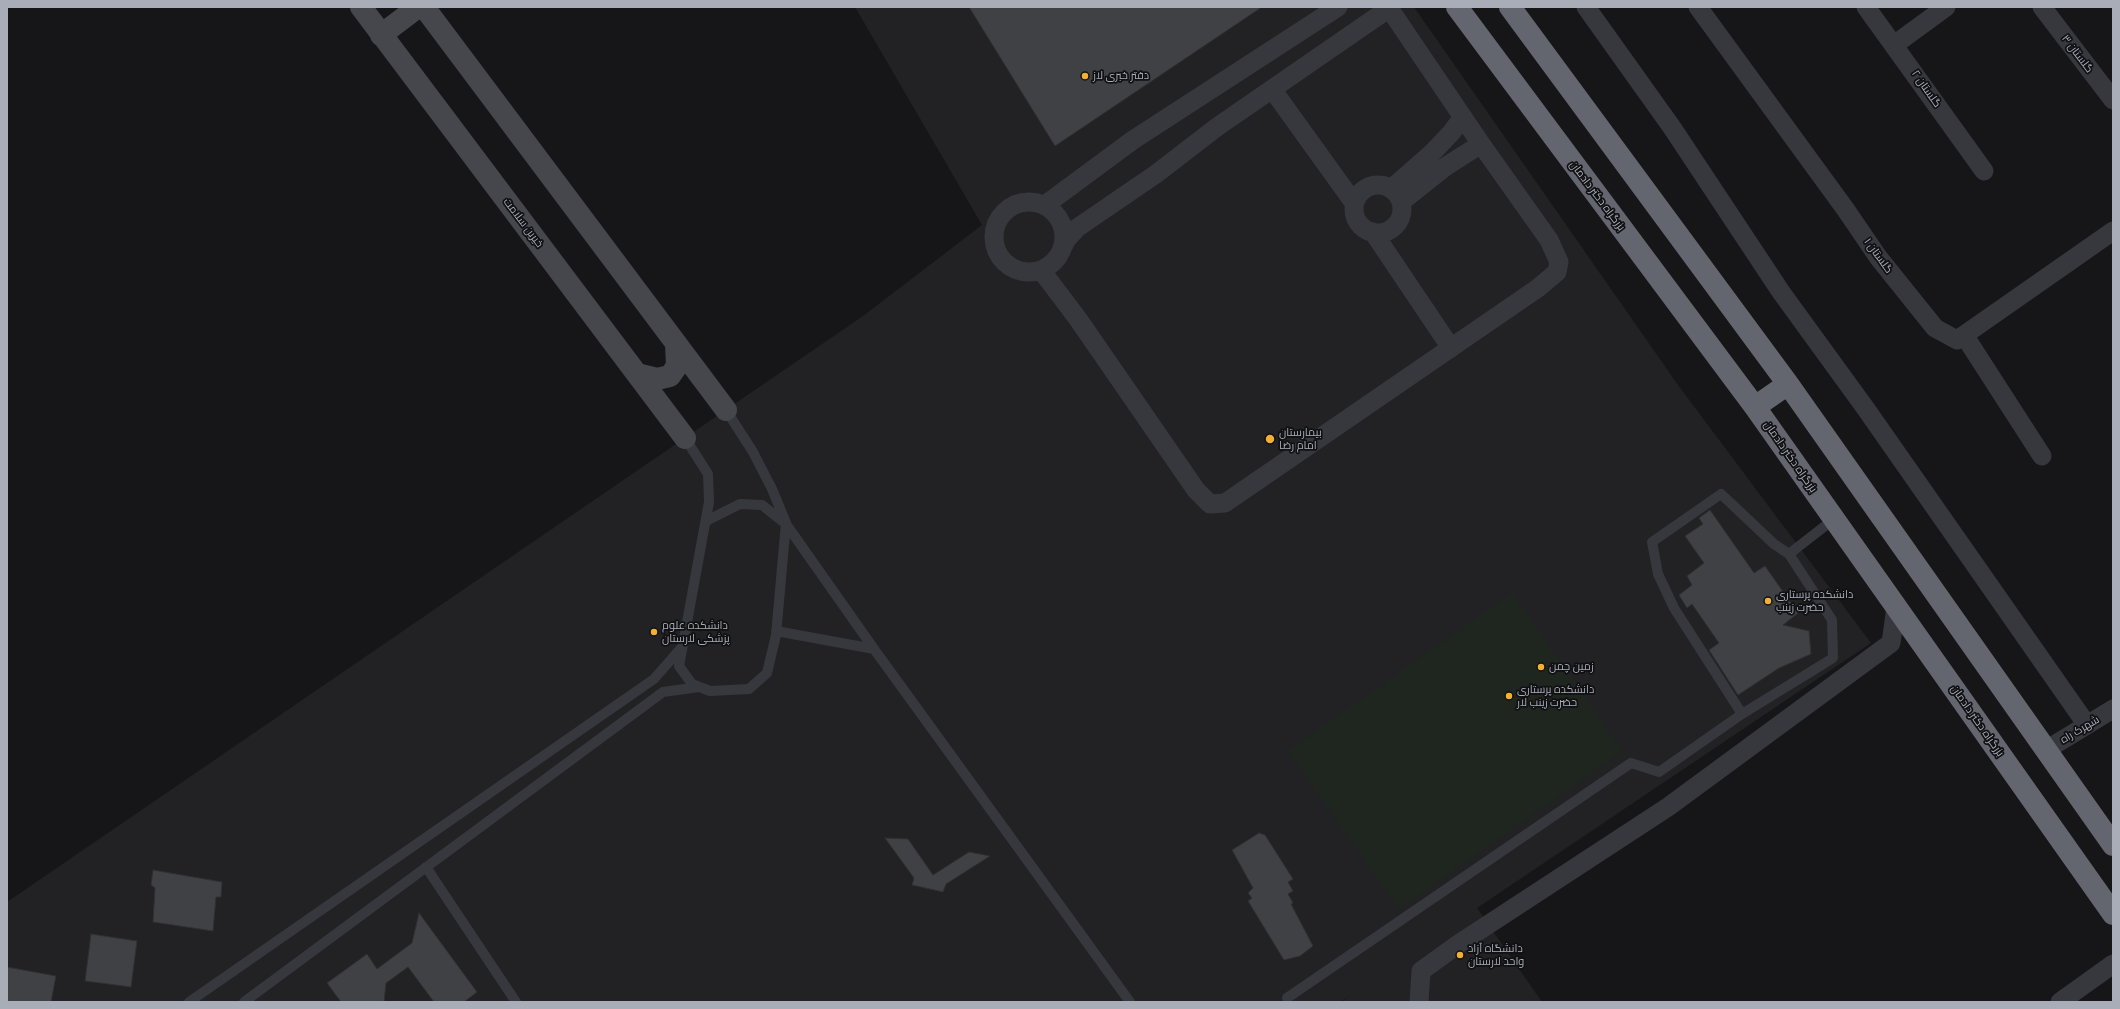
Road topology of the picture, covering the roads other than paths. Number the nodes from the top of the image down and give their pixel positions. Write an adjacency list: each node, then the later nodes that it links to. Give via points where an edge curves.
1 (361, 7): 13 (street, خیرین سلامت)
2 (418, 7): 13 (street)
3 (424, 7): 28 (street)
4 (1338, 7): 22 (street, via 1133,140)
5 (1457, 7): 32 (highway, بزرگراه دکتر دادمان)
6 (1586, 7): 47 (street, via 1673,129 1781,292)
7 (1698, 7): 27 (street, گلستان ۱, via 1908,296 1935,328 1957,340)
8 (1866, 7): 14 (street, گلستان ۲)
9 (1946, 7): 14 (street)
10 (2042, 7): 16 (street, گلستان ۳)
11 (1390, 8): 15 (street); 17 (street)
12 (1514, 9): 31 (highway)
13 (382, 35): 30 (street, خیرین سلامت)
14 (1894, 45): 19 (street, گلستان ۲)
15 (1272, 89): 21 (street); 25 (street, via 1078,228 1066,240)
16 (2113, 100)
17 (1463, 117): 18 (street); 20 (street, via 1452,133)
18 (1481, 144): 20 (street); 29 (street, via 1549,240 1559,262 1557,272 1538,288)
19 (1984, 171)
20 (1396, 195): 21 (street, via 1384,186 1369,186 1357,196); 24 (street, via 1400,218 1389,230)
21 (1354, 203): 24 (street, via 1354,211 1360,225)
22 (1045, 205): 25 (street, via 1055,212 1061,222 1065,234); 26 (street, via 1033,201 1010,206 995,224 993,236 995,248 1008,266 1019,271)
23 (2113, 231): 27 (street)
24 (1373, 232): 29 (street)
25 (1064, 246): 26 (street, via 1055,260)
26 (1041, 270): 29 (street, via 1078,319 1196,490 1210,504 1225,503)
27 (1964, 335): 35 (street)
28 (676, 344): 30 (street, via 677,366 670,376 658,379); 33 (street)
29 (1451, 348)
30 (637, 374): 34 (street, خیرین سلامت)
31 (1788, 384): 32 (highway); 48 (highway)
32 (1755, 408): 36 (highway, بزرگراه دکتر دادمان)
33 (726, 410): 38 (lane, via 753,452)
34 (685, 438): 37 (lane, via 708,474 710,502)
35 (2042, 456)
36 (1834, 519): 39 (lane); 40 (highway, بزرگراه دکتر دادمان)
37 (706, 521): 38 (lane, via 740,504 762,505); 42 (lane)
38 (786, 524): 41 (lane); 43 (lane)
39 (1789, 554): 46 (lane, via 1832,620 1833,658); 46 (lane, via 1774,544 1721,494 1652,542 1658,574 1674,608)
40 (1896, 607): 51 (highway, بزرگراه دکتر دادمان); 58 (street, via 1891,643 1668,807 1420,971)
41 (776, 631): 43 (lane); 44 (lane, via 767,673 749,689 710,691)
42 (682, 647): 44 (lane, via 679,666 692,684); 54 (lane, via 654,679)
43 (874, 648): 57 (lane)
44 (699, 687): 50 (lane, via 663,692)
45 (2113, 709): 47 (street, شهرک راه)
46 (1742, 714): 53 (lane, via 1659,772 1631,763)
47 (2087, 725): 48 (street, شهرک راه)
48 (2046, 750): 49 (highway)
49 (2113, 845)
50 (426, 867): 55 (lane); 56 (lane)
51 (2113, 914)
52 (2113, 964): 59 (street)
53 (1287, 998)
54 (189, 1002)
55 (244, 1002)
56 (516, 1002)
57 (1130, 1002)
58 (1419, 1002)
59 (2060, 1002)

